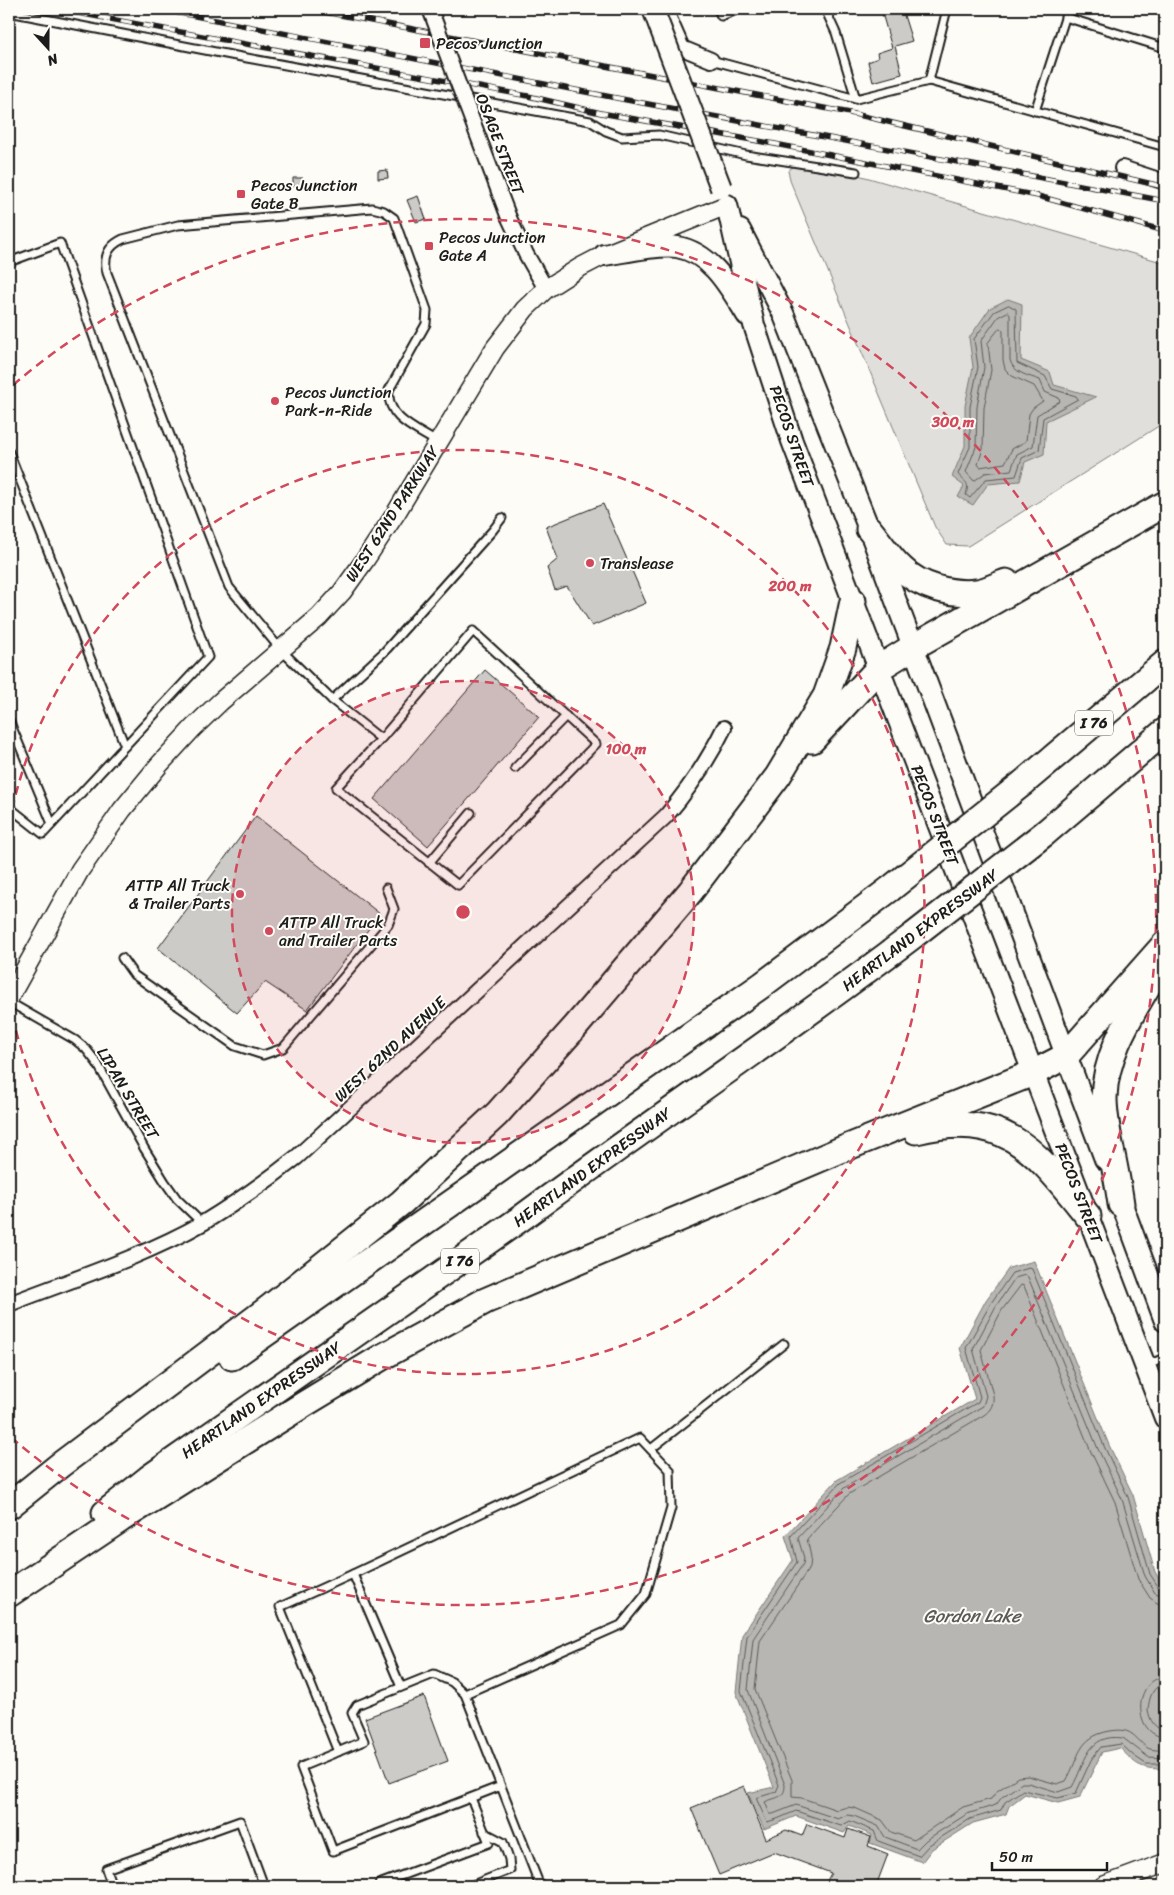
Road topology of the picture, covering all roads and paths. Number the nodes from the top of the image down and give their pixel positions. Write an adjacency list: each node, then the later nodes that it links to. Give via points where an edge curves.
1 (430, 9): 23 (street, OSAGE STREET, bridge, via 509,218)
2 (654, 9): 20 (main road, PECOS STREET, bridge)
3 (665, 9): 12 (street, via 682,48)
4 (718, 9): 5 (lane, via 721,16)
5 (739, 9)
6 (825, 9): 14 (lane)
7 (947, 9): 13 (lane)
8 (1068, 9): 10 (lane)
9 (9, 12): 18 (lane, via 590,120 622,137 659,135 746,155)
10 (1065, 18): 11 (lane); 15 (lane)
11 (1165, 48)
12 (711, 60): 14 (lane)
13 (929, 81): 14 (lane); 15 (lane)
14 (856, 98)
15 (1035, 111): 16 (lane)
16 (1165, 147)
17 (1122, 168): 19 (street)
18 (856, 172)
19 (1165, 182)
20 (724, 196): 21 (street, WEST 62ND PARKWAY); 24 (main road, PECOS STREET); 29 (main road, PECOS STREET, via 783,313)
21 (604, 255): 23 (street, WEST 62ND PARKWAY); 24 (main road, via 665,247 689,250 701,256 725,280)
22 (9, 262): 42 (lane, via 60,243 208,656)
23 (546, 289): 25 (street, WEST 62ND PARKWAY, via 510,326 494,348)
24 (754, 325): 31 (main road, PECOS STREET, via 792,441)
25 (438, 443): 33 (street, WEST 62ND PARKWAY, via 396,513 342,592); 33 (lane, via 394,414 390,407 389,390 426,324 427,310 394,218 384,211 372,208 178,225 123,239 110,249 105,265 112,287 223,574 238,598)
26 (9, 452): 42 (lane)
27 (1165, 504): 30 (highway)
28 (502, 518): 36 (lane, via 385,651)
29 (869, 529): 30 (highway, via 911,576 956,593 979,592); 32 (main road, PECOS STREET)
30 (1062, 561): 32 (highway)
31 (853, 601): 35 (main road, PECOS STREET); 44 (highway, via 843,648 826,696)
32 (913, 647): 35 (highway); 54 (main road, PECOS STREET)
33 (281, 650): 36 (lane); 53 (street, WEST 62ND PARKWAY, via 193,728 122,810 80,870)
34 (1165, 663): 68 (highway, I 76, bridge, via 1023,783 762,985 241,1350)
35 (879, 668): 44 (highway); 55 (main road, PECOS STREET)
36 (332, 700): 41 (lane)
37 (566, 716): 41 (lane, via 473,631); 43 (lane); 48 (lane, via 596,744 458,885)
38 (9, 720): 47 (lane)
39 (724, 728): 59 (street, WEST 62ND AVENUE, via 699,775 666,816 297,1157 257,1188)
40 (1165, 731): 70 (highway, HEARTLAND EXPRESSWAY / I 76, bridge, via 1046,833 914,935 778,1036 149,1478)
41 (381, 739): 48 (lane, via 336,788)
42 (125, 746): 47 (lane)
43 (515, 768)
44 (778, 776): 67 (highway, via 690,892 497,1114 402,1202)
45 (9, 807): 47 (lane, via 43,834)
46 (471, 813): 48 (lane)
47 (52, 824)
48 (429, 863)
49 (386, 888): 52 (lane, via 394,909 388,925 283,1048 263,1056 235,1046 134,975)
50 (1165, 944): 54 (highway)
51 (1165, 956): 57 (highway, via 1123,1031 1106,1083 1105,1121)
52 (122, 958)
53 (9, 1000): 59 (lane, LIPAN STREET, via 86,1049 165,1182)
54 (1066, 1056): 55 (highway); 57 (main road, PECOS STREET)
55 (1033, 1073): 56 (highway); 58 (main road, PECOS STREET)
56 (844, 1149): 58 (highway, via 936,1126 958,1124 989,1129 1027,1147); 71 (highway, via 485,1301 431,1329 121,1519)
57 (1121, 1204): 61 (main road, PECOS STREET)
58 (1088, 1216): 64 (main road, PECOS STREET)
59 (202, 1223): 60 (street, WEST 62ND AVENUE, via 132,1256)
60 (9, 1304)
61 (1165, 1321)
62 (784, 1344): 66 (lane)
63 (1165, 1358): 64 (lane)
64 (1145, 1366): 65 (main road, PECOS STREET)
65 (1165, 1418)
66 (651, 1449): 69 (lane, via 640,1438); 73 (lane, via 670,1470 671,1508 646,1594 621,1625)
67 (9, 1506)
68 (9, 1517)
69 (353, 1574): 72 (lane); 74 (lane, via 280,1607)
70 (9, 1590)
71 (9, 1594)
72 (401, 1687): 73 (lane, via 434,1674 452,1682); 74 (lane, via 357,1704 352,1713 364,1741)
73 (465, 1694): 75 (lane)
74 (338, 1752): 76 (lane, via 301,1767 333,1852)
75 (502, 1786): 76 (lane); 83 (lane)
76 (471, 1798): 77 (lane)
77 (484, 1832): 79 (lane, via 488,1843); 82 (lane, via 503,1842 510,1870)
78 (1165, 1863): 84 (street)
79 (379, 1884)
80 (112, 1886): 81 (lane, via 106,1869 240,1821)
81 (264, 1886)
82 (470, 1886)
83 (540, 1886)
84 (1103, 1886)

